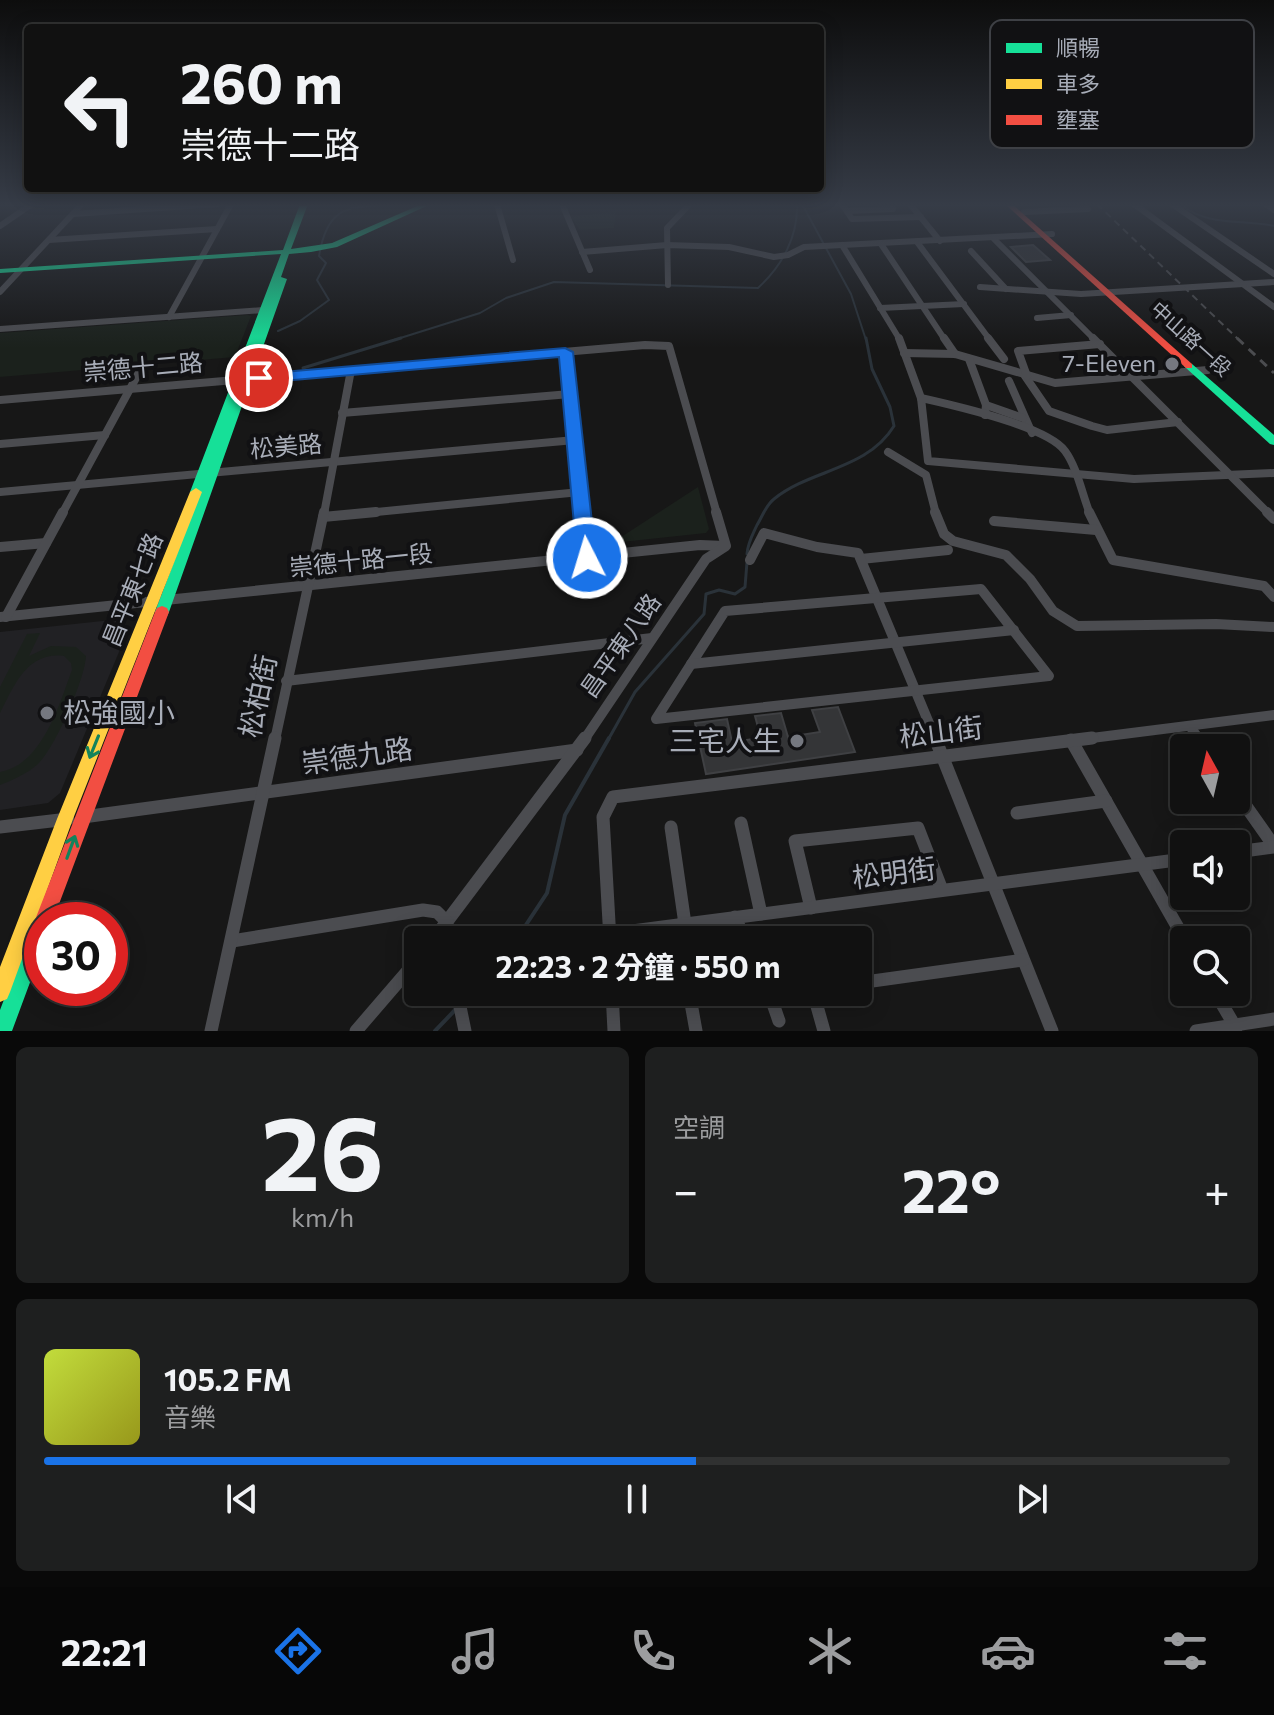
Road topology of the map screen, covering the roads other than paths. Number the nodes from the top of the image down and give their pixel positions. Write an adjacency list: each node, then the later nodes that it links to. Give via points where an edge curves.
1 (38, 252): 22 (street)
2 (205, 252): 18 (street)
3 (287, 252): 18 (street)
4 (288, 252): 36 (street, 昌平東七路); 52 (street, 昌平東七路)
5 (511, 252): 19 (street)
6 (582, 252): 20 (street)
7 (667, 252): 26 (street)
8 (749, 252): 9 (street, via 768,257)
9 (792, 252)
10 (846, 252): 35 (street)
11 (886, 252): 33 (street)
12 (925, 252): 32 (street)
13 (972, 252): 28 (street)
14 (1007, 252): 31 (street)
15 (1068, 252): 30 (street, 中山路一段)
16 (1199, 252): 25 (street)
17 (1242, 252): 23 (street)
18 (201, 259): 22 (street); 38 (street)
19 (513, 260)
20 (590, 270)
21 (0, 271): 22 (street)
22 (19, 272): 29 (street)
23 (1274, 274)
24 (1274, 282): 25 (street)
25 (1242, 284): 30 (street); 34 (street)
26 (668, 285)
27 (980, 287): 28 (street)
28 (1006, 289): 31 (street)
29 (0, 292)
30 (1113, 292): 31 (street); 49 (street, 中山路一段)
31 (1049, 293): 37 (street)
32 (964, 304): 33 (street); 46 (street)
33 (923, 306): 35 (street); 44 (street)
34 (1274, 307)
35 (880, 308): 43 (street)
36 (263, 310): 38 (street); 52 (street, 昌平東七路)
37 (1071, 315): 39 (street); 41 (street)
38 (169, 317): 40 (street)
39 (1037, 318)
40 (0, 329)
41 (1100, 344): 50 (street, via 1018,351); 51 (street)
42 (565, 352): 48 (street, 崇德十二路); 55 (street); 82 (street, 崇德十二路, via 665,344 670,349)
43 (904, 353): 44 (street); 56 (street)
44 (955, 354): 45 (street)
45 (969, 359): 50 (street); 58 (street)
46 (1004, 359)
47 (143, 365): 54 (street)
48 (351, 370): 52 (street, 崇德十二路); 59 (street, 松柏街)
49 (1203, 371): 51 (street); 62 (street, 中山路一段); 66 (street, 中山路一段)
50 (1026, 376): 51 (street, via 1055,383); 61 (street, via 1049,411 1107,430)
51 (1134, 376): 61 (street)
52 (241, 380): 54 (street, 崇德十二路); 72 (street, 昌平東七路)
53 (1009, 381): 60 (street)
54 (129, 389): 57 (street, 崇德十二路); 64 (street)
55 (570, 394): 59 (street); 65 (street)
56 (921, 398): 58 (street); 70 (street, via 928,461)
57 (0, 400)
58 (985, 410): 60 (street); 63 (street)
59 (342, 413): 69 (street, 松柏街)
60 (1023, 418): 63 (street)
61 (1178, 422): 73 (street)
62 (1274, 429)
63 (1032, 433): 70 (street, via 1054,439 1066,452)
64 (105, 435): 67 (street); 74 (street)
65 (575, 440): 69 (street, 松美路); 76 (street)
66 (1274, 441)
67 (0, 444)
68 (888, 452): 93 (street, via 926,475 944,534 1006,555 1053,611 1077,626)
69 (333, 462): 72 (street, 松美路); 77 (street, 松柏街)
70 (1072, 473): 73 (street, via 1134,479); 80 (street)
71 (1274, 473): 73 (street)
72 (207, 474): 74 (street, 松美路); 91 (street, 昌平東七路)
73 (1232, 477): 78 (street)
74 (77, 486): 75 (street, 松美路); 81 (street)
75 (0, 492)
76 (580, 492): 77 (street); 85 (street)
77 (323, 517): 88 (street, 松柏街)
78 (1274, 519)
79 (994, 521): 80 (street)
80 (1096, 530): 89 (street, via 1113,560 1252,583)
81 (46, 543): 83 (street); 92 (street)
82 (726, 546): 85 (street, 崇德十路一段); 95 (street, 昌平東八路, via 706,559)
83 (0, 547)
84 (948, 550): 86 (street)
85 (587, 558): 88 (street, 崇德十路一段)
86 (861, 559): 87 (street, via 842,548 764,533); 90 (street)
87 (750, 560)
88 (307, 586): 91 (street, 崇德十路一段); 98 (street, 松柏街)
89 (1274, 597)
90 (877, 598): 94 (street, via 981,589); 96 (street); 97 (street, via 725,611)
91 (158, 602): 92 (street, 崇德十路一段); 110 (street, 昌平東七路); 111 (street, 昌平東七路, one-way to 111)
92 (3, 617)
93 (1274, 627)
94 (1014, 630): 96 (street); 99 (street, via 1049,676)
95 (652, 638): 98 (street); 104 (street, 昌平東八路)
96 (896, 642): 97 (street); 99 (street)
97 (691, 664): 99 (street, via 656,719)
98 (286, 681): 106 (street, 松柏街)
99 (916, 692): 105 (street)
100 (1274, 715): 101 (street, 松山街)
101 (1190, 726): 102 (street); 103 (street, 松山街)
102 (1195, 734)
103 (1071, 740): 105 (street, 松山街); 107 (street)
104 (577, 750): 106 (street, 崇德九路); 125 (street, 昌平東八路)
105 (943, 756): 119 (street); 129 (street, 松山街, via 613,797 603,817)
106 (261, 792): 110 (street, 崇德九路); 133 (street, 松柏街)
107 (1106, 801): 109 (street); 118 (street)
108 (1250, 812): 115 (street)
109 (1017, 813)
110 (82, 817): 111 (street, 崇德九路); 121 (street, 昌平東七路, one-way to 110)
111 (65, 819): 113 (street, 崇德九路); 135 (street, 昌平東七路)
112 (741, 823): 123 (street)
113 (0, 827)
114 (671, 827): 126 (street)
115 (1274, 846): 116 (street)
116 (1250, 850)
117 (1170, 861): 118 (street, 松明街)
118 (1142, 865): 119 (street, 松明街); 132 (street)
119 (992, 884): 120 (street, 松明街); 134 (street)
120 (942, 890): 122 (street, 松明街); 122 (street, via 918,828 795,841)
121 (50, 902)
122 (811, 908): 123 (street, 松明街)
123 (761, 914): 124 (street, 松明街)
124 (735, 917): 126 (street, 松明街); 131 (street)
125 (447, 922): 127 (street, 昌平東八路); 128 (street); 133 (street, via 437,912 423,910)
126 (682, 924): 130 (street, 松明街)
127 (444, 926)
128 (447, 926)
129 (608, 926)
130 (671, 926)
131 (739, 926)
132 (1177, 926)
133 (232, 941): 150 (street, 松柏街)
134 (1023, 960): 138 (street); 156 (street)
135 (4, 972): 139 (street, 昌平東七路)
136 (24, 973): 149 (street, 昌平東七路)
137 (404, 975): 151 (street)
138 (872, 981)
139 (0, 992)
140 (460, 1006): 152 (street)
141 (613, 1006): 153 (street)
142 (692, 1006): 154 (street)
143 (773, 1006): 147 (street)
144 (817, 1006): 155 (street)
145 (1223, 1006): 148 (street)
146 (1274, 1019): 148 (street)
147 (779, 1021)
148 (1236, 1028): 157 (street)
149 (2, 1031)
150 (211, 1031)
151 (356, 1031)
152 (465, 1031)
153 (614, 1031)
154 (696, 1031)
155 (824, 1031)
156 (1052, 1031)
157 (1196, 1031)

